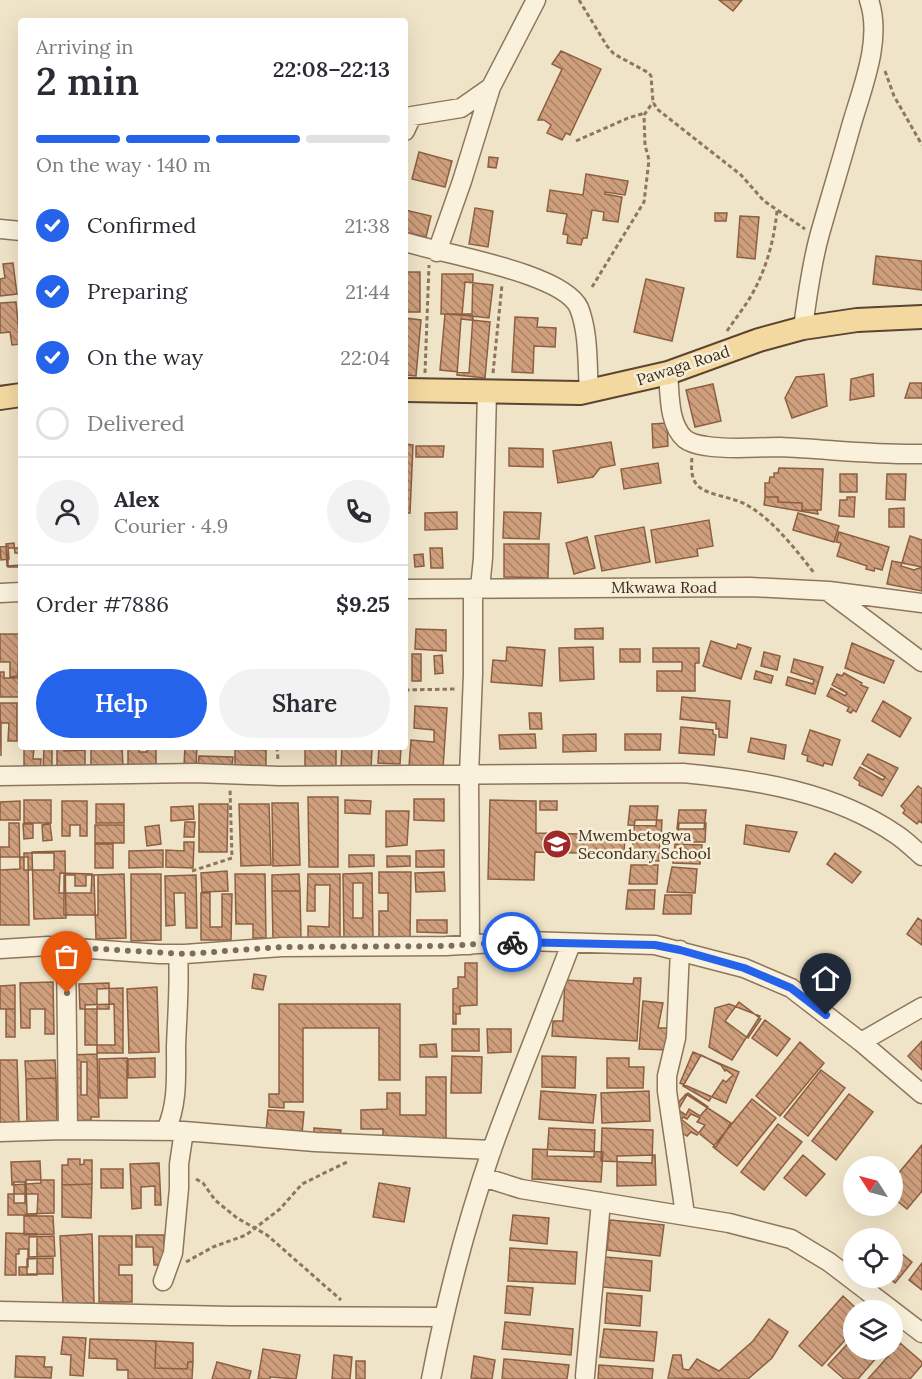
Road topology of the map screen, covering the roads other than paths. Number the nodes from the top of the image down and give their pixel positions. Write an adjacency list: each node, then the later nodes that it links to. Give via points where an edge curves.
1 (536, 0): 3 (street)
2 (869, 0): 10 (street, via 874,39 819,238)
3 (491, 87): 4 (street, via 461,108 412,116); 8 (street, via 462,181)
4 (408, 125)
5 (0, 229): 6 (street)
6 (18, 231)
7 (408, 243): 8 (street)
8 (433, 251): 14 (street, via 544,280 572,297 582,321)
9 (922, 317): 10 (main road, Pawaga Road)
10 (803, 328): 11 (main road, Pawaga Road)
11 (668, 373): 14 (main road, Pawaga Road); 17 (street, via 673,417 680,433 694,444)
12 (414, 390): 13 (main road, Pawaga Road)
13 (489, 391): 14 (main road, Pawaga Road); 18 (street, via 483,558)
14 (589, 391)
15 (18, 395): 16 (main road)
16 (0, 398)
17 (922, 454)
18 (476, 588): 19 (street, Mkwawa Road); 20 (street, Mkwawa Road, via 750,586); 25 (street)
19 (408, 589)
20 (829, 591): 23 (street, Mkwawa Road); 24 (street)
21 (18, 592): 22 (street)
22 (0, 593)
23 (922, 603)
24 (922, 662)
25 (469, 775): 26 (street); 27 (street, via 683,773 729,777 816,796 898,836); 29 (street)
26 (0, 776)
27 (922, 856)
28 (572, 944): 29 (street, via 526,941); 32 (street, via 655,945); 41 (street)
29 (470, 945): 33 (street, via 282,947)
30 (66, 947): 31 (street); 33 (street); 37 (street)
31 (0, 949)
32 (680, 950): 35 (street, via 744,968 791,988); 44 (street, via 675,1038 667,1083)
33 (178, 954): 38 (street, via 176,1093)
34 (922, 1007): 35 (street)
35 (861, 1042): 36 (street)
36 (922, 1094)
37 (68, 1130): 38 (street); 40 (street)
38 (166, 1130): 39 (street)
39 (184, 1131): 41 (street); 45 (street, via 173,1253)
40 (0, 1132)
41 (492, 1150): 42 (street)
42 (483, 1177): 43 (street, via 521,1189); 47 (street)
43 (600, 1202): 44 (street); 49 (street)
44 (685, 1214): 48 (street, via 791,1239 829,1262)
45 (164, 1277)
46 (0, 1311): 47 (street)
47 (443, 1317): 50 (street)
48 (922, 1333)
49 (585, 1376)
50 (431, 1379)

